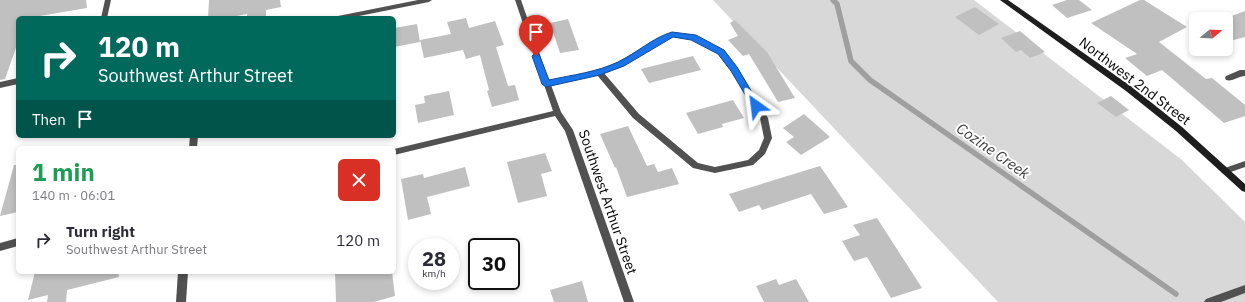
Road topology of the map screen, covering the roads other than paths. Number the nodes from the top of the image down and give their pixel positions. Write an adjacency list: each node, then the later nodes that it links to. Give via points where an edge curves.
1 (108, 0): 5 (street)
2 (429, 0): 6 (street)
3 (518, 0): 11 (street, Southwest Arthur Street)
4 (1003, 0): 16 (main road, Northwest 2nd Street, via 1129,90 1179,129)
5 (104, 16)
6 (348, 16)
7 (600, 72): 7 (street, via 636,116 696,166 714,170 750,163 762,152 768,138 764,118 721,52 693,37 672,35 621,64); 11 (street)
8 (1245, 73): 9 (street)
9 (1229, 78)
10 (16, 81): 12 (street)
11 (546, 84): 13 (street, Southwest Arthur Street)
12 (0, 85)
13 (557, 113): 14 (street); 23 (street, Southwest Arthur Street, via 569,130)
14 (396, 152)
15 (1245, 164): 16 (street)
16 (1225, 171): 17 (main road, Northwest 2nd Street)
17 (1245, 189)
18 (16, 243): 19 (street)
19 (0, 247)
20 (183, 274): 22 (street)
21 (1245, 289): 24 (street)
22 (181, 302)
23 (629, 302)
24 (1209, 302)

